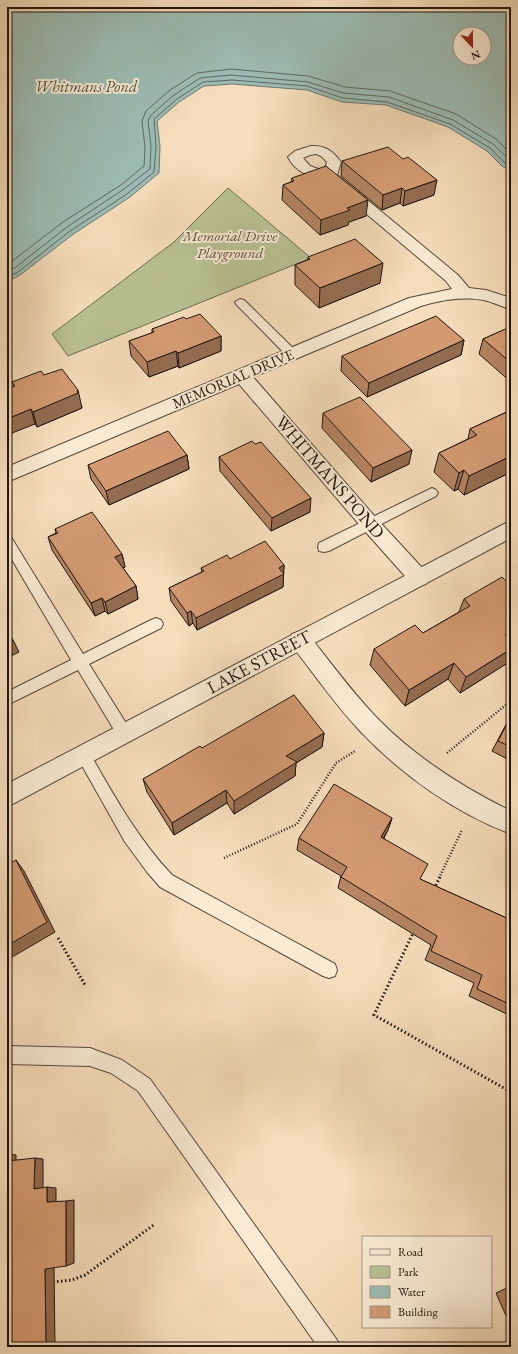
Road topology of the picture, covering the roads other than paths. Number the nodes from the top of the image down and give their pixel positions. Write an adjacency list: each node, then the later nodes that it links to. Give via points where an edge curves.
1 (330, 176): 2 (street, via 452,278)
2 (463, 292): 4 (street, MEMORIAL DRIVE, via 492,296); 5 (street, MEMORIAL DRIVE, via 415,302)
3 (240, 302): 5 (lane)
4 (511, 304)
5 (292, 354): 6 (street, MEMORIAL DRIVE)
6 (241, 376): 7 (street, MEMORIAL DRIVE); 9 (street, WHITMANS POND)
7 (7, 475)
8 (432, 493): 9 (lane)
9 (370, 524): 12 (lane); 13 (street, WHITMANS POND)
10 (511, 529): 13 (street, LAKE STREET)
11 (7, 540): 16 (lane)
12 (324, 547)
13 (420, 578): 15 (street, LAKE STREET)
14 (156, 624): 16 (lane)
15 (300, 640): 18 (street, LAKE STREET); 21 (street, via 357,712 380,736 448,790)
16 (80, 662): 17 (lane); 18 (lane)
17 (7, 699)
18 (124, 733): 19 (street, LAKE STREET)
19 (83, 755): 20 (street, LAKE STREET); 22 (lane, via 131,840 147,862 166,881)
20 (7, 796)
21 (511, 823)
22 (329, 970)
23 (7, 1055): 24 (lane, via 90,1057 116,1066 144,1085)
24 (330, 1347)

